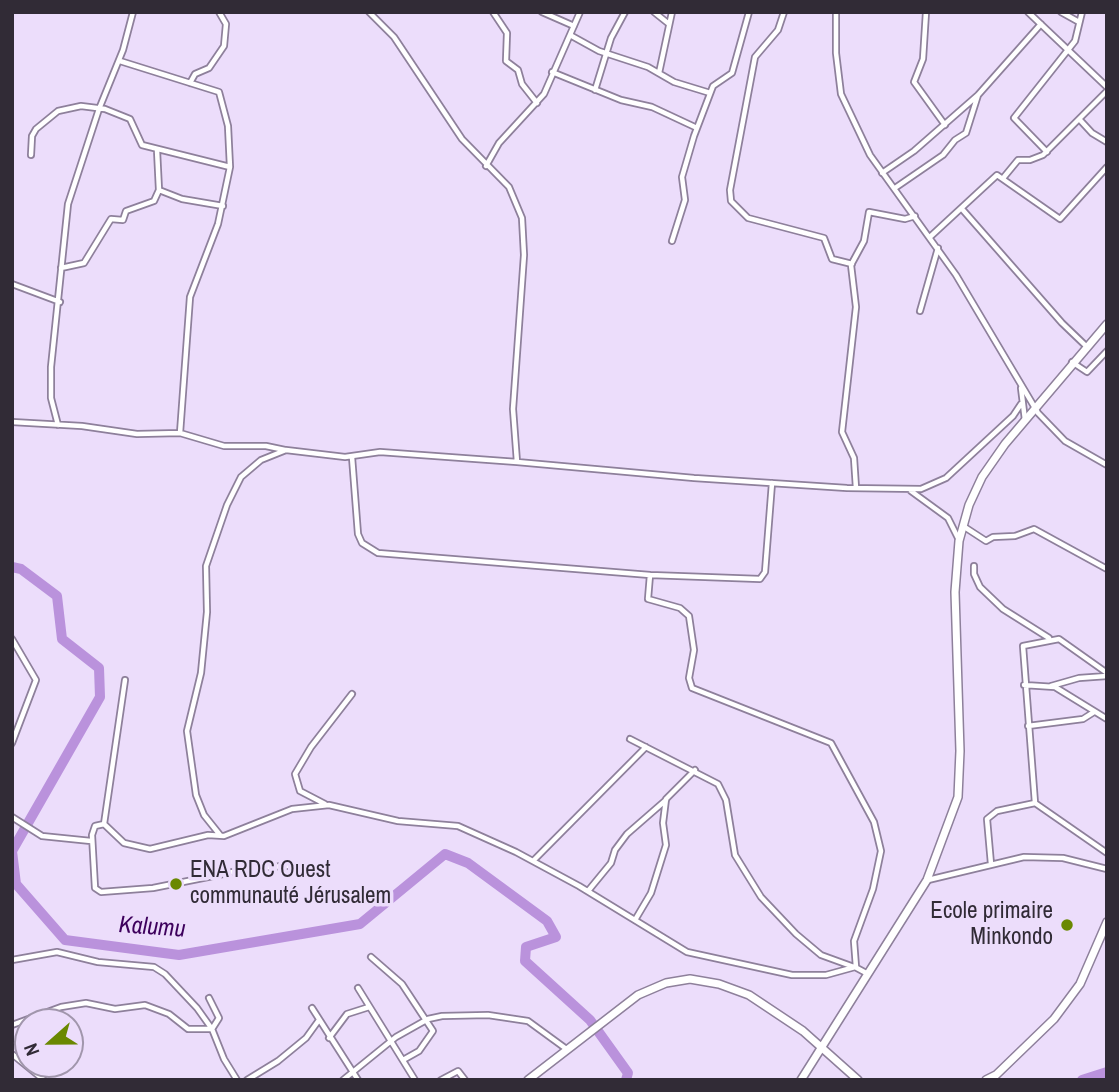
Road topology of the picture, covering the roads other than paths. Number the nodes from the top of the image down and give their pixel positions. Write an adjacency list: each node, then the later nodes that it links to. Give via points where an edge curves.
1 (132, 12): 24 (street)
2 (219, 12): 27 (street, via 226,24 224,46 209,68)
3 (369, 12): 41 (street, via 394,37 451,125)
4 (493, 12): 32 (street, via 507,33 506,61 518,70)
5 (542, 12): 20 (street)
6 (580, 12): 20 (street)
7 (625, 12): 23 (street)
8 (654, 12): 19 (street)
9 (672, 12): 19 (street)
10 (749, 12): 30 (street, via 732,73)
11 (784, 12): 54 (street, via 778,30 755,57 731,201 748,218 824,237 833,260)
12 (836, 12): 44 (street, via 841,94 856,131)
13 (926, 12): 35 (street, via 923,59 914,82)
14 (1028, 12): 18 (street)
15 (1060, 12): 17 (street)
16 (1082, 12): 17 (street)
17 (1079, 22): 22 (street)
18 (1041, 24): 22 (street); 31 (street)
19 (670, 25): 26 (street)
20 (574, 26): 21 (street)
21 (570, 35): 23 (street); 25 (street)
22 (1069, 50): 28 (street); 39 (street, via 1014,118)
23 (607, 54): 26 (street); 29 (street)
24 (120, 61): 27 (street); 33 (street)
25 (552, 72): 29 (street); 32 (street)
26 (659, 73): 30 (street)
27 (190, 83): 42 (street, via 220,94 228,126)
28 (1107, 89): 34 (street)
29 (595, 90): 36 (street, via 652,107)
30 (710, 93): 36 (street)
31 (978, 95): 35 (street); 46 (street, via 966,134)
32 (537, 103): 41 (street, via 499,144)
33 (99, 108): 38 (street, via 130,118 142,145); 40 (street, via 76,106 58,111 33,132); 55 (street, via 74,182)
34 (1080, 120): 37 (street); 39 (street)
35 (945, 125): 44 (street)
36 (697, 128): 52 (street, via 683,171 686,193)
37 (1107, 142)
38 (157, 150): 42 (street); 47 (street)
39 (1047, 152): 45 (street, via 1035,159 1018,160)
40 (31, 155)
41 (486, 166): 72 (street, via 509,187 524,229 513,409)
42 (230, 167): 48 (street)
43 (1107, 167): 45 (street, via 1060,219)
44 (883, 173): 46 (street)
45 (1004, 177): 49 (street, via 989,179)
46 (895, 188): 50 (street)
47 (159, 190): 48 (street); 55 (street, via 154,201 126,211 123,220 111,219 88,260)
48 (223, 206): 69 (street, via 190,297)
49 (962, 209): 51 (street); 60 (street)
50 (915, 216): 51 (street); 54 (street, via 905,219 869,212)
51 (931, 236): 53 (street)
52 (672, 241)
53 (938, 247): 58 (street); 63 (street)
54 (852, 264): 75 (street, via 856,307 842,432 854,458)
55 (61, 268): 57 (street)
56 (12, 284): 57 (street)
57 (60, 302): 68 (street, via 51,367 51,398)
58 (920, 311)
59 (1107, 324): 60 (street)
60 (1086, 346): 62 (street)
61 (1107, 351): 62 (street, via 1087,372)
62 (1072, 362): 65 (street)
63 (1021, 387): 64 (street); 65 (street)
64 (1021, 404): 66 (street); 76 (street, via 946,478)
65 (1035, 408): 66 (street); 73 (street, via 1065,441)
66 (1025, 420): 77 (street, via 982,477)
67 (12, 422): 68 (street)
68 (58, 425): 69 (street, via 137,434)
69 (180, 433): 70 (street, via 224,446)
70 (286, 450): 71 (street); 101 (street, via 261,460 241,477 206,566 201,673 187,736 198,800)
71 (352, 457): 72 (street, via 380,452); 81 (street, via 358,534 362,543 379,554)
72 (517, 462): 74 (street)
73 (1106, 463)
74 (772, 483): 75 (street); 81 (street, via 765,572 760,579)
75 (856, 488): 76 (street)
76 (910, 490): 78 (street, via 948,518)
77 (962, 525): 78 (street); 80 (street, via 986,541 1034,529)
78 (959, 541): 108 (street, via 954,633 959,790)
79 (974, 566): 83 (street, via 980,587 1003,609)
80 (1107, 569)
81 (650, 575): 114 (street, via 648,599 680,608 689,616 694,650 689,678 692,688 828,741 874,822 881,852 854,941)
82 (12, 639): 93 (street, via 36,680)
83 (1050, 639): 84 (street, via 1063,640); 86 (street, via 1023,646)
84 (1107, 675): 87 (street)
85 (125, 680): 100 (street)
86 (1024, 685): 87 (street); 91 (street)
87 (1050, 686): 89 (street)
88 (352, 694): 98 (street, via 295,774 300,791)
89 (1094, 711): 90 (street); 91 (street, via 1083,719)
90 (1107, 719)
91 (1028, 726): 97 (street)
92 (630, 739): 94 (street)
93 (12, 743)
94 (646, 747): 95 (street); 104 (street)
95 (695, 770): 96 (street); 114 (street, via 720,787 735,855 761,897 821,956)
96 (666, 799): 109 (street, via 627,835); 110 (street, via 666,845 651,892)
97 (1035, 803): 103 (street); 106 (street, via 997,811 987,819)
98 (329, 805): 101 (street, via 292,809); 104 (street, via 398,821 465,828)
99 (14, 818): 102 (street, via 48,838)
100 (104, 824): 101 (street, via 124,843 141,848); 102 (street, via 95,826)
101 (220, 836)
102 (92, 841): 105 (street, via 95,888 101,892)
103 (1107, 853)
104 (533, 862): 109 (street)
105 (302, 864)
106 (991, 864): 107 (street, via 1018,857 1057,858); 108 (street)
107 (1107, 869)
108 (927, 880): 115 (street)
109 (588, 891): 110 (street)
110 (635, 920): 114 (street, via 687,952 770,971 812,976)
111 (1107, 922): 142 (street, via 1080,984 1060,1010)
112 (371, 957): 121 (street, via 402,984)
113 (12, 960): 123 (street, via 57,952 98,962 153,966)
114 (855, 967): 115 (street)
115 (869, 975): 127 (street)
116 (358, 988): 118 (street)
117 (209, 998): 123 (street, via 219,1018)
118 (369, 1007): 124 (street, via 347,1014); 125 (street)
119 (312, 1008): 120 (street)
120 (319, 1020): 124 (street); 133 (street, via 306,1038)
121 (428, 1020): 125 (street); 126 (street, via 474,1015 528,1021); 129 (street, via 433,1034 419,1051)
122 (12, 1025): 123 (street, via 86,1003 113,1009 145,1005 169,1014 188,1029)
123 (212, 1029): 132 (street)
124 (329, 1038): 130 (street)
125 (392, 1040): 129 (street); 130 (street)
126 (565, 1048): 127 (street, via 638,995 690,979 749,995 803,1031); 139 (street)
127 (821, 1049): 140 (street); 141 (street)
128 (12, 1054): 131 (street)
129 (403, 1060): 136 (street)
130 (353, 1073): 134 (street); 135 (street)
131 (44, 1080)
132 (237, 1080)
133 (247, 1080)
134 (343, 1080)
135 (358, 1080)
136 (415, 1080)
137 (441, 1080): 138 (street, via 458,1071)
138 (465, 1080)
139 (527, 1080)
140 (801, 1080)
141 (858, 1080)
142 (986, 1080)

